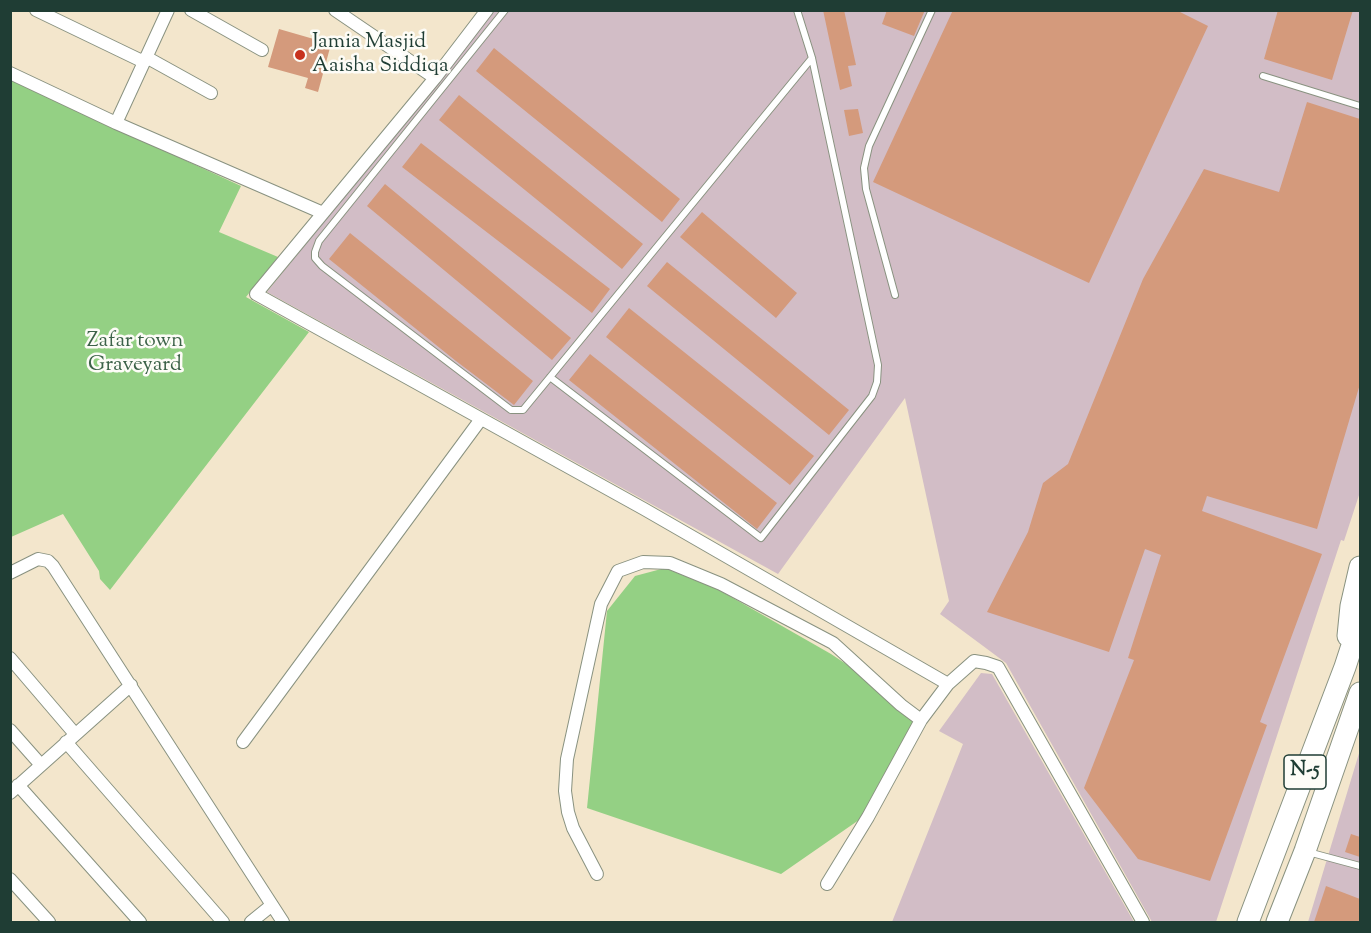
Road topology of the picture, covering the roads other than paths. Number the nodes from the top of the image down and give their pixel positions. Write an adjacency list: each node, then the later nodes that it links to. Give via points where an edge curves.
1 (36, 10): 11 (street)
2 (168, 10): 11 (street)
3 (191, 10): 9 (street)
4 (335, 10): 14 (street)
5 (487, 10): 14 (street)
6 (505, 10): 20 (lane, via 319,242 315,258 511,410 523,410)
7 (797, 10): 10 (lane)
8 (932, 10): 19 (lane, via 869,146 864,168 866,189)
9 (262, 50)
10 (812, 58): 20 (lane); 20 (lane, via 878,365 877,382 872,396 761,538)
11 (145, 60): 15 (street); 17 (street)
12 (10, 73): 17 (street)
13 (1263, 76): 16 (lane)
14 (435, 78): 18 (street)
15 (211, 93)
16 (1360, 106)
17 (116, 123): 18 (street)
18 (323, 213): 21 (street, via 256,294)
19 (895, 295)
20 (550, 377)
21 (481, 419): 27 (street); 34 (street)
22 (1360, 567): 26 (highway, via 1351,606)
23 (10, 573): 28 (street, via 38,560 48,561)
24 (1360, 621): 26 (highway, N-5)
25 (10, 658): 33 (street)
26 (1345, 667): 49 (highway, N-5)
27 (948, 684): 31 (street); 48 (street, via 974,661 998,667)
28 (131, 685): 33 (street); 42 (street)
29 (1360, 693): 30 (highway, N-5)
30 (1357, 715): 37 (highway, N-5)
31 (921, 720): 39 (street, via 833,643 721,584 670,563 643,562 618,571 601,604 567,759 568,812); 41 (street)
32 (10, 730): 35 (street)
33 (71, 738): 35 (street); 45 (street)
34 (243, 742)
35 (41, 765): 36 (street)
36 (14, 789): 44 (street)
37 (1305, 851): 38 (lane); 50 (highway, N-5)
38 (1360, 866)
39 (597, 874)
40 (10, 879): 43 (street)
41 (827, 884)
42 (272, 904): 46 (street); 47 (street)
43 (49, 922)
44 (140, 922)
45 (223, 922)
46 (251, 922)
47 (283, 922)
48 (1143, 922)
49 (1248, 922)
50 (1277, 922)

